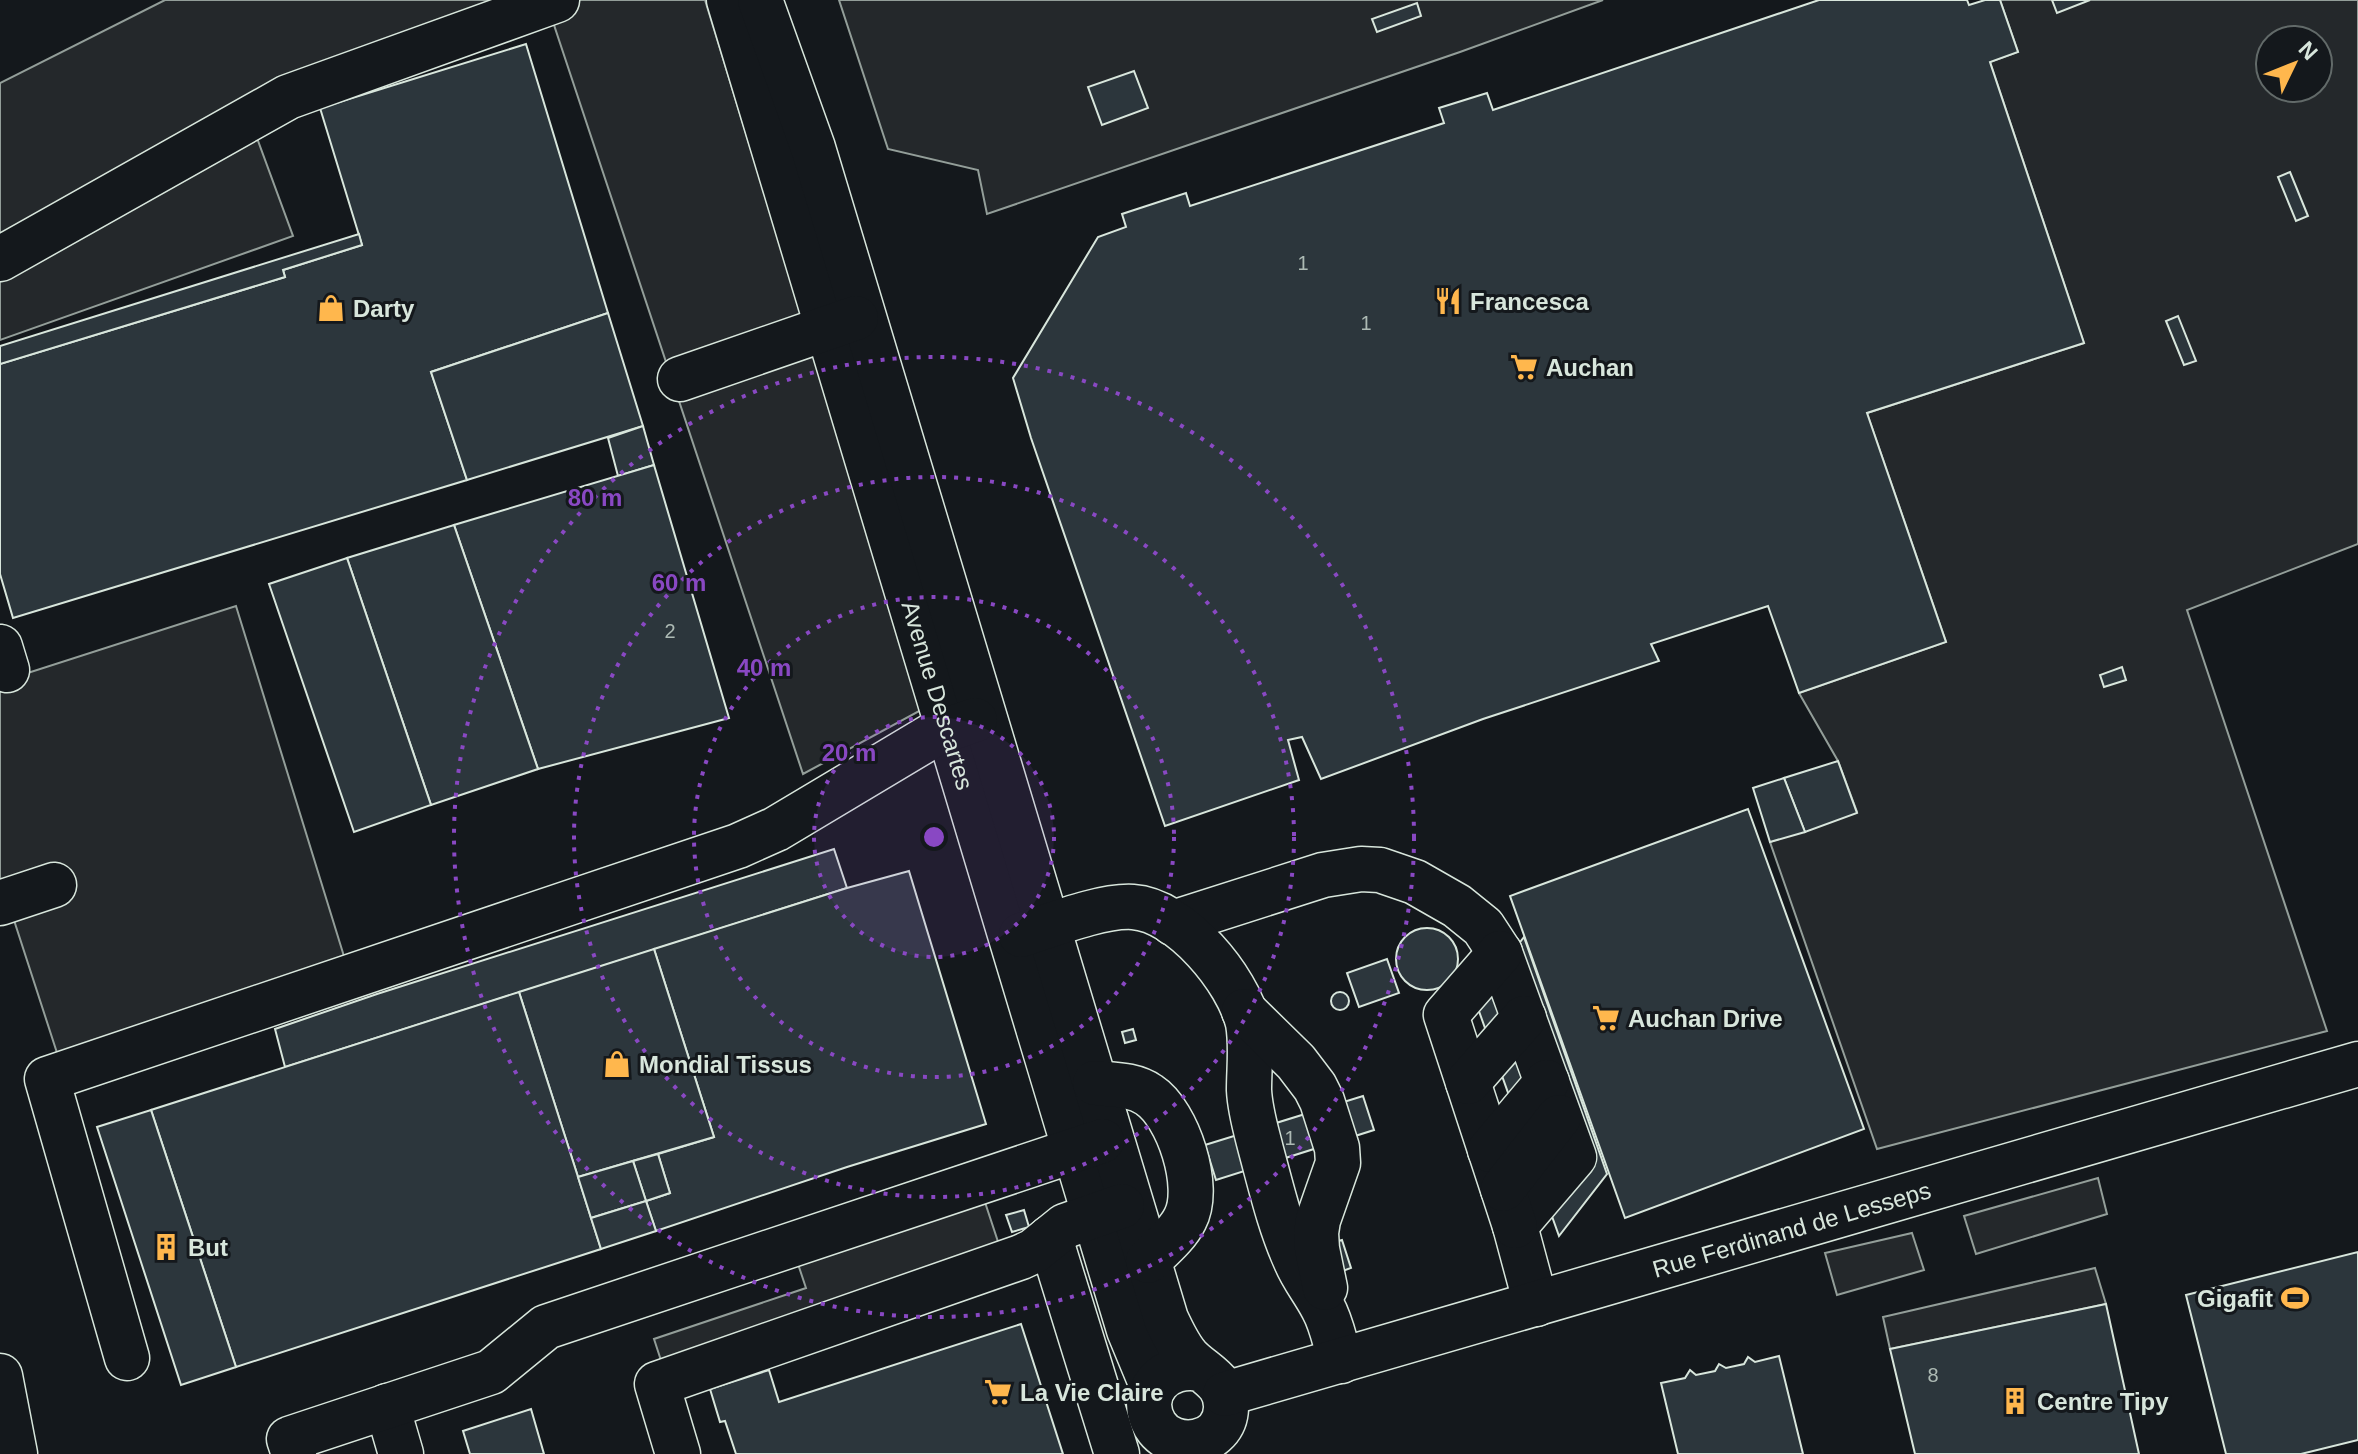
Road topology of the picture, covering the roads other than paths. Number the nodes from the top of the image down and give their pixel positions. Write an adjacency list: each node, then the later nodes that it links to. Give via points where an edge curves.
1 (556, 0): 4 (street, via 288,97)
2 (729, 0): 5 (street, Avenue Descartes)
3 (760, 0): 5 (street, Avenue Descartes, via 808,134)
4 (0, 259)
5 (846, 322): 6 (street); 7 (street, Avenue Descartes)
6 (680, 379)
7 (966, 723): 11 (street, Avenue Descartes); 23 (street, via 921,742 738,846 47,1079)
8 (54, 885): 9 (street)
9 (0, 903)
10 (1173, 923): 11 (street, via 1134,907 1104,910); 12 (street, via 1210,955); 13 (street, via 1323,875 1380,870 1415,882 1483,927)
11 (1029, 932): 15 (street, Avenue Descartes); 17 (street, Avenue Descartes)
12 (1244, 1011): 22 (street, via 1253,1120 1285,1234); 22 (street, via 1315,1087 1337,1148 1338,1163 1316,1233)
13 (1530, 1035): 16 (street); 16 (street); 16 (street, via 1446,1015); 16 (street, via 1574,1157)
14 (2358, 1064): 21 (street, Rue Ferdinand de Lesseps)
15 (1095, 1083): 17 (street, Avenue Descartes); 20 (street, via 1140,1090 1160,1104 1175,1127 1189,1174 1185,1219)
16 (1486, 1136): 21 (street)
17 (1093, 1144): 18 (street, Avenue Descartes); 26 (street, via 546,1327 491,1372)
18 (1112, 1209): 19 (street, via 1065,1226); 20 (street, Avenue Descartes); 28 (street, Avenue Descartes, via 1129,1330)
19 (1050, 1238): 29 (street); 33 (street, via 1021,1257 657,1384)
20 (1148, 1261): 27 (street, Avenue Descartes, via 1172,1334)
21 (1536, 1304): 24 (street, Rue Ferdinand de Lesseps)
22 (1324, 1310): 24 (street)
23 (127, 1358)
24 (1341, 1361): 27 (street, Rue Ferdinand de Lesseps)
25 (0, 1376): 30 (street)
26 (387, 1406): 31 (street, via 289,1439); 32 (street)
27 (1214, 1413): 28 (street, via 1206,1441 1175,1443); 28 (street, via 1188,1367 1176,1369 1160,1379)
28 (1162, 1427): 29 (street)
29 (1116, 1448)
30 (15, 1454)
31 (294, 1454)
32 (401, 1454)
33 (678, 1454)

